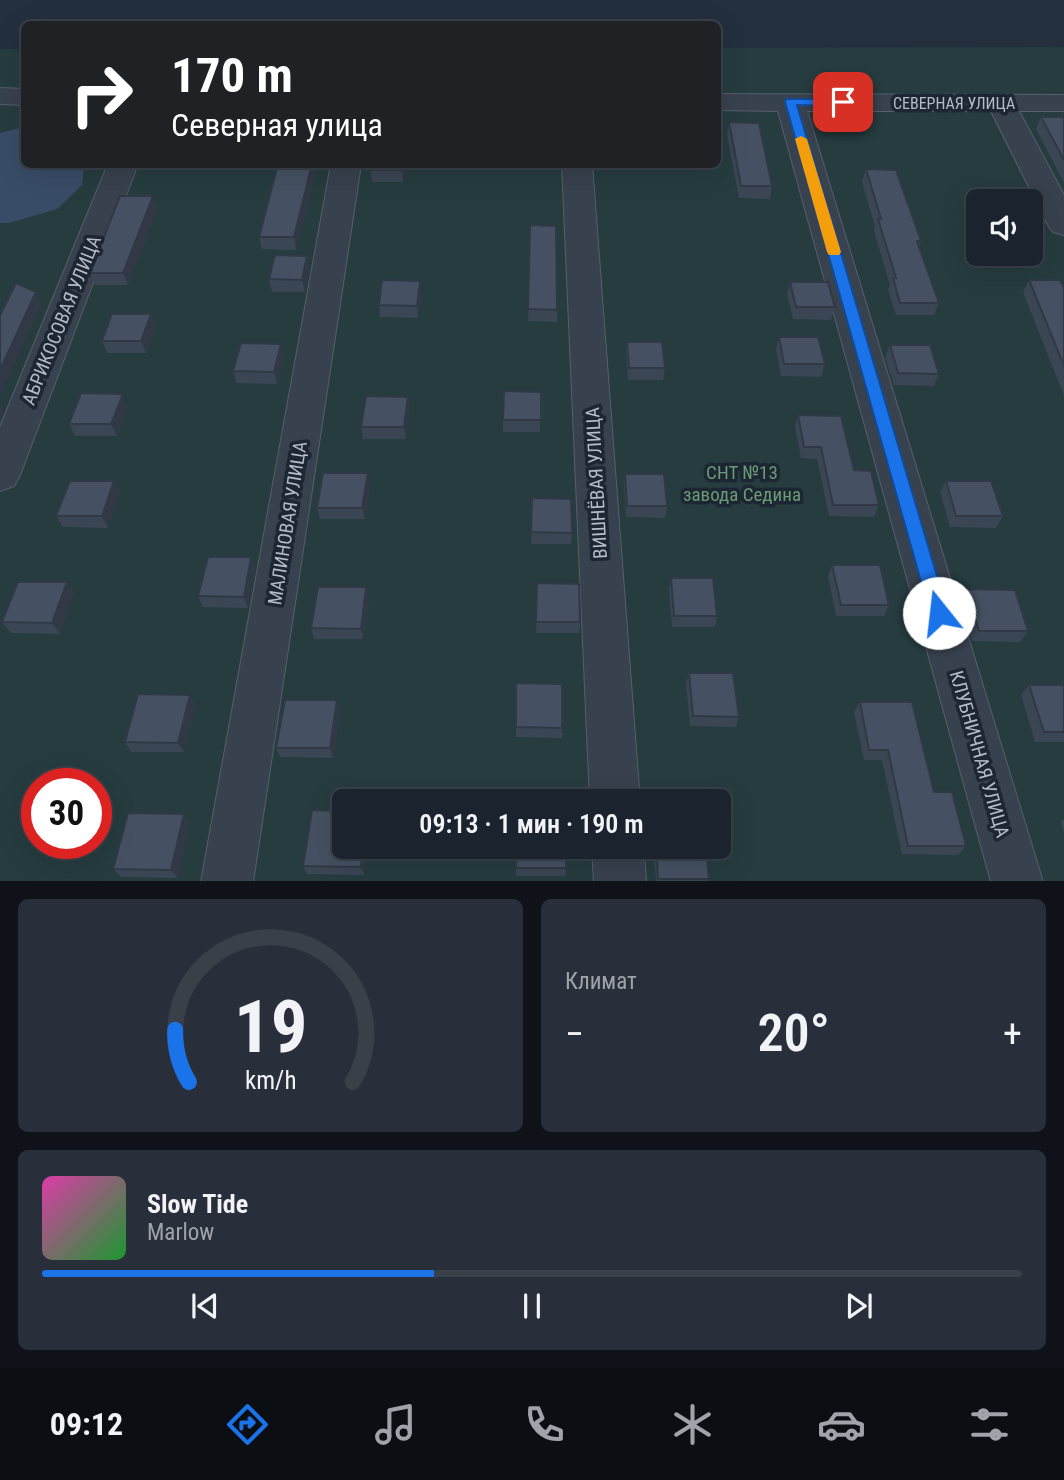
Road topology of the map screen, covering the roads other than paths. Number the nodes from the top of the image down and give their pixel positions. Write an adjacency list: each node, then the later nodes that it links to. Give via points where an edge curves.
1 (0, 96): 2 (street)
2 (21, 97)
3 (721, 102): 4 (street, СЕВЕРНАЯ УЛИЦА)
4 (790, 102): 5 (street, СЕВЕРНАЯ УЛИЦА); 16 (street, КЛУБНИЧНАЯ УЛИЦА)
5 (1001, 103): 6 (street, СЕВЕРНАЯ УЛИЦА); 10 (street)
6 (1064, 103)
7 (121, 168): 11 (street, АБРИКОСОВАЯ УЛИЦА)
8 (345, 168): 14 (street, МАЛИНОВАЯ УЛИЦА)
9 (577, 168): 12 (street, ВИШНЁВАЯ УЛИЦА)
10 (1064, 225)
11 (0, 475)
12 (614, 789)
13 (619, 859): 15 (street)
14 (227, 881)
15 (620, 881)
16 (1017, 881)

